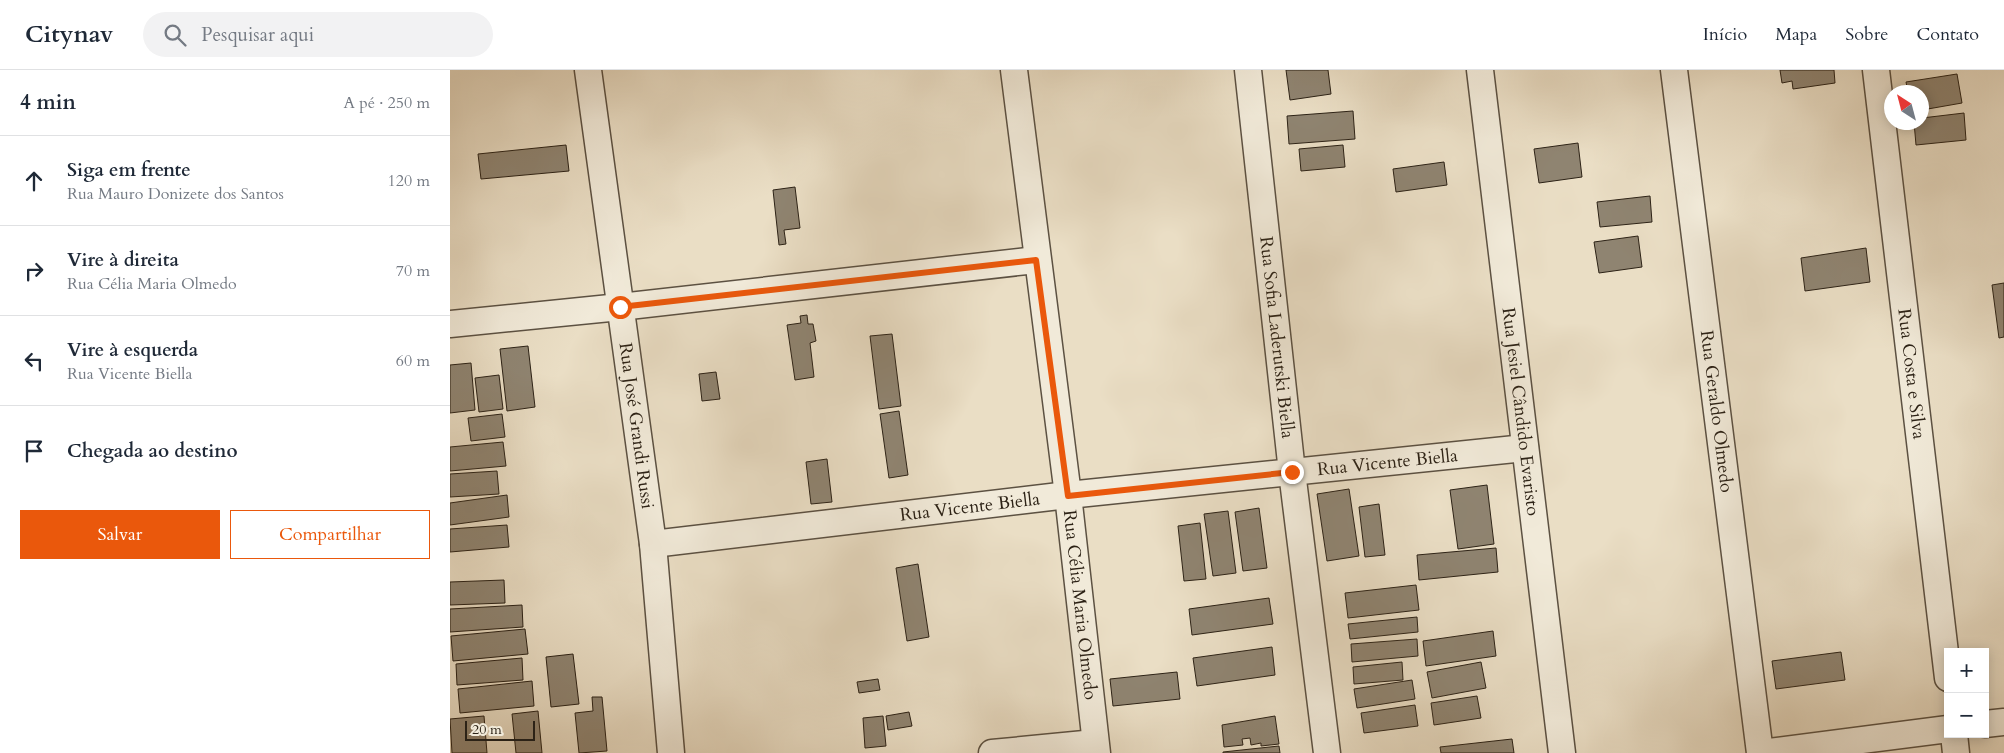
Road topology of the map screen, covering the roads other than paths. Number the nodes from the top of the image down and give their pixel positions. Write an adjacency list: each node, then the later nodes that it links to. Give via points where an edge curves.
1 (591, 70): 8 (street, Rua José Grandi Russi)
2 (1014, 70): 7 (street, Rua Célia Maria Olmedo)
3 (1248, 70): 11 (street, Rua Sofia Laderutski Biella)
4 (1480, 70): 10 (street, Rua Jesiel Cândido Evaristo)
5 (1674, 70): 24 (street, Rua Geraldo Olmedo)
6 (1876, 70): 14 (street, Rua Costa e Silva)
7 (1036, 260): 8 (street); 12 (street, Rua Célia Maria Olmedo)
8 (620, 307): 9 (street); 13 (street, Rua José Grandi Russi)
9 (450, 324)
10 (1525, 448): 11 (street, Rua Vicente Biella); 23 (street, Rua Jesiel Cândido Evaristo)
11 (1292, 472): 12 (street, Rua Vicente Biella); 22 (street, Rua Sofia Laderutski Biella)
12 (1068, 496): 13 (street, Rua Vicente Biella); 19 (street, Rua Célia Maria Olmedo)
13 (653, 544): 20 (street, Rua José Grandi Russi)
14 (1944, 648)
15 (2004, 722): 16 (street)
16 (1989, 724)
17 (1944, 730): 24 (street)
18 (1954, 738): 25 (street)
19 (1096, 748): 21 (street)
20 (672, 753)
21 (992, 753)
22 (1327, 753)
23 (1562, 753)
24 (1760, 753)
25 (1956, 753)

